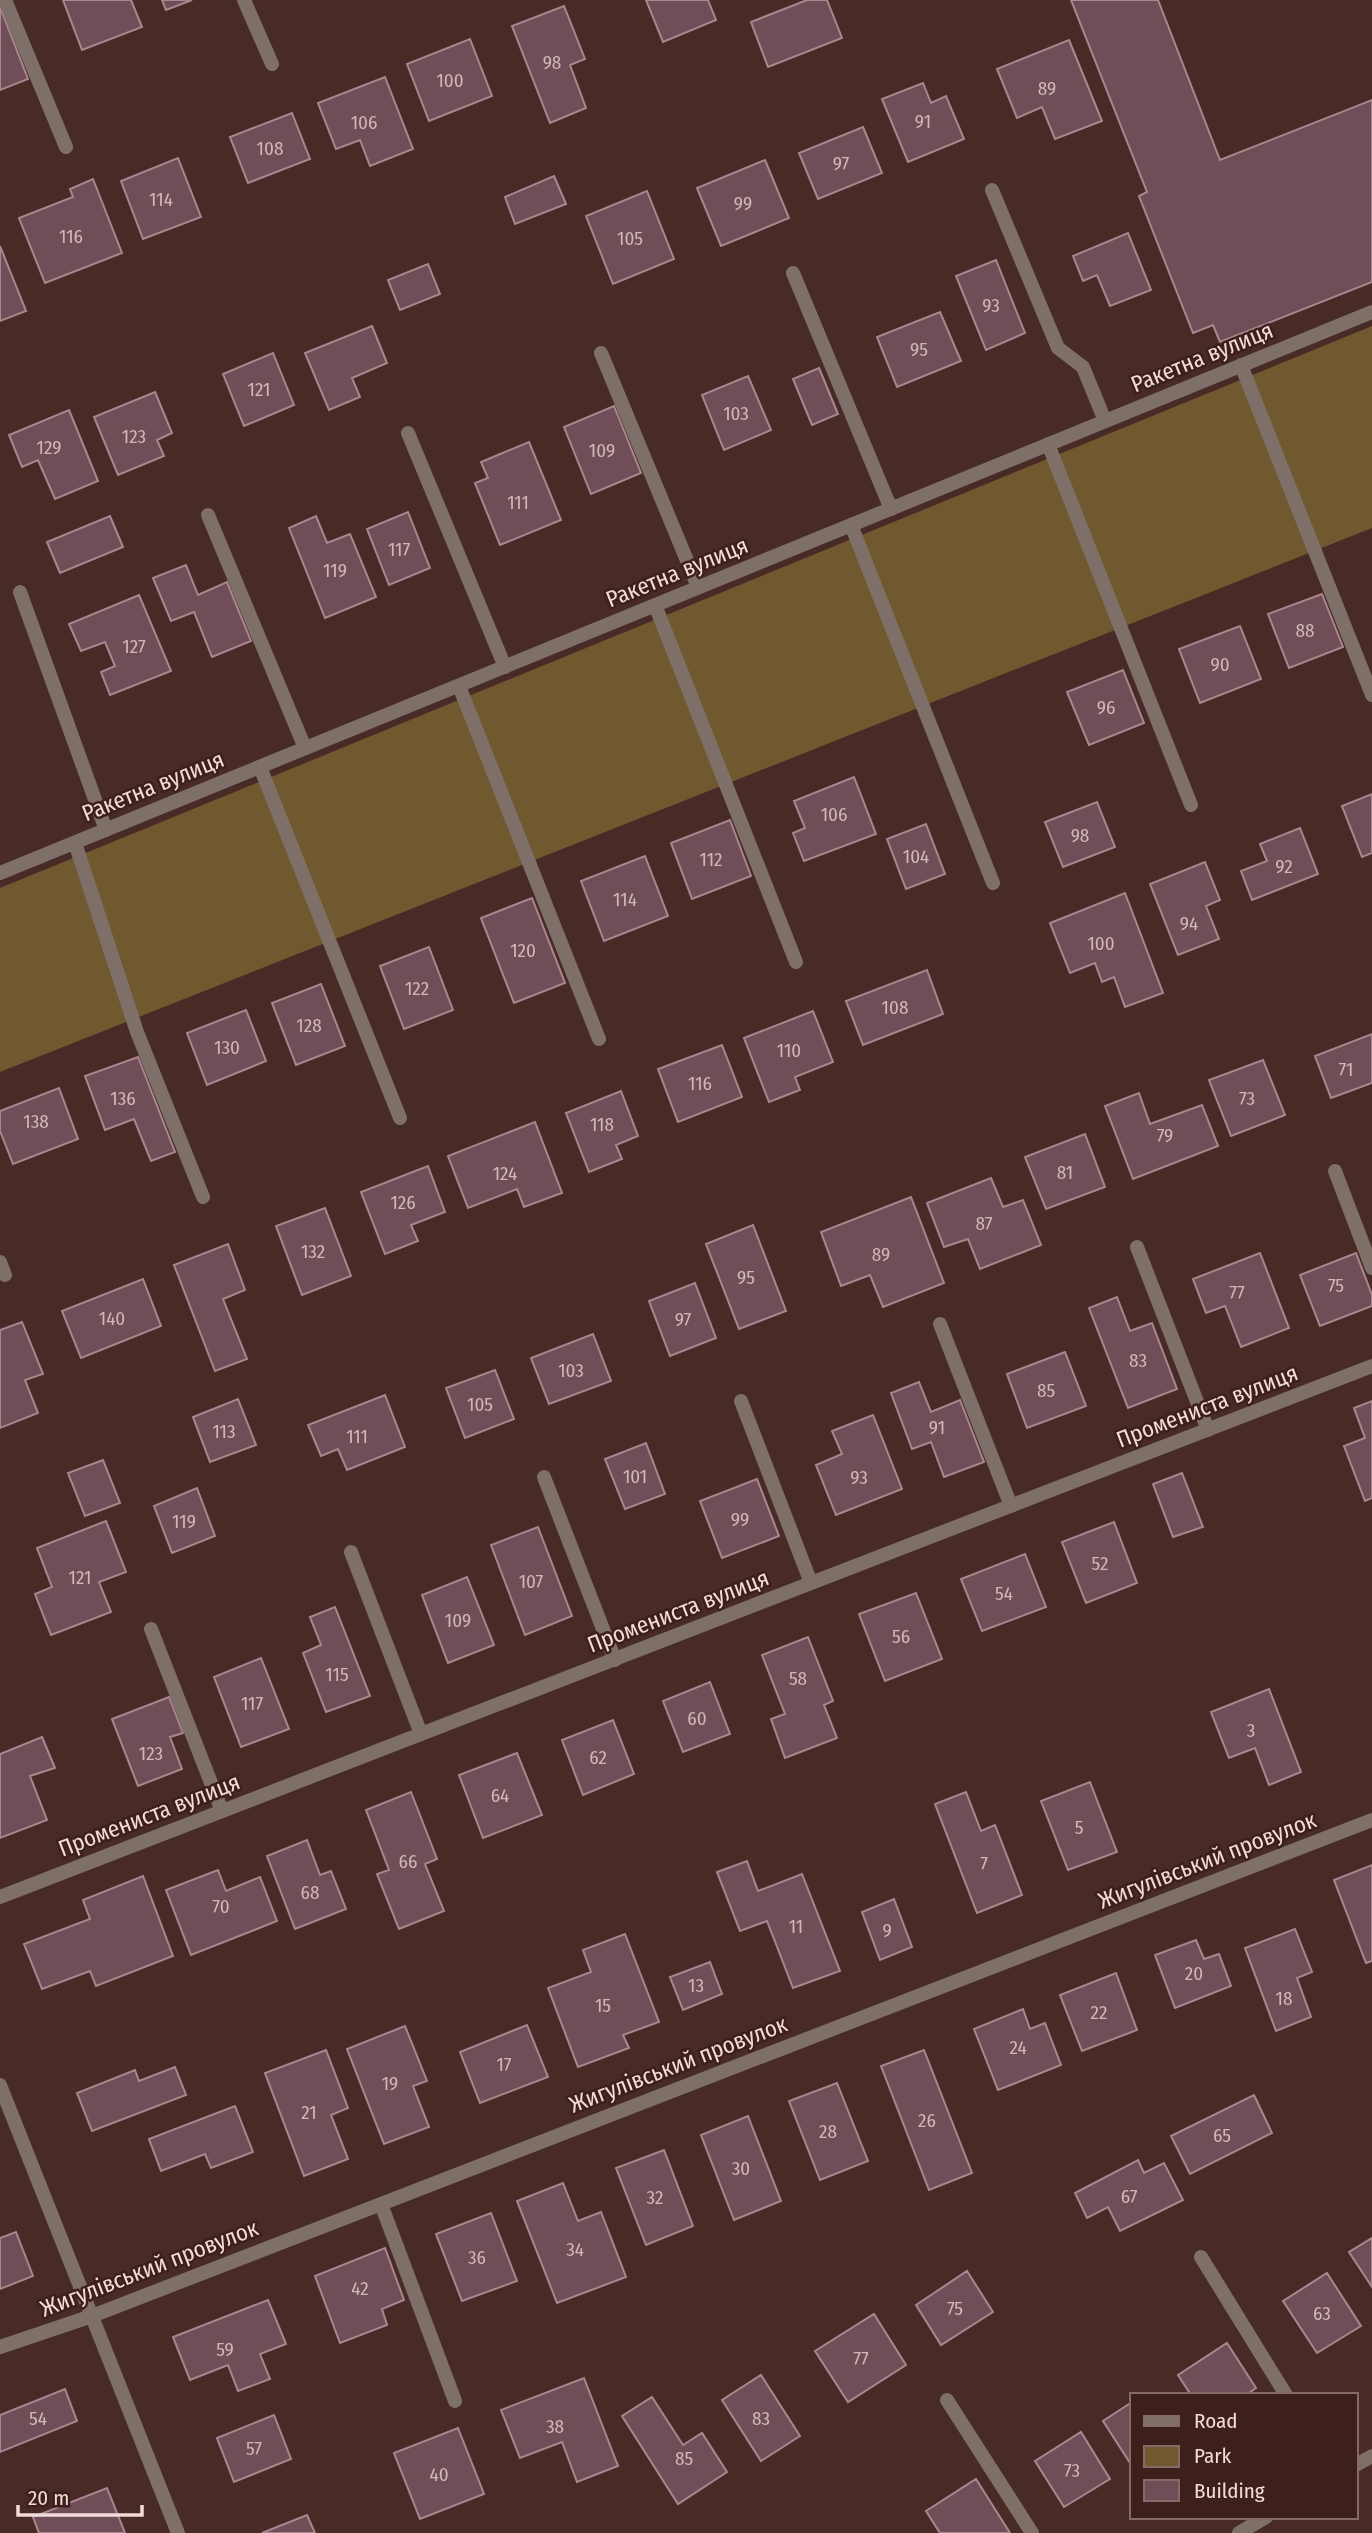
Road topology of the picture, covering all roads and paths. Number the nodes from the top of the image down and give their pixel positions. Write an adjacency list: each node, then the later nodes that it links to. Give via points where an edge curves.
1 (5, 0): 4 (street)
2 (244, 0): 3 (street)
3 (272, 64)
4 (66, 147)
5 (992, 190): 10 (street, via 1058,348 1083,367)
6 (793, 273): 13 (street)
7 (1372, 312): 9 (street, Ракетна вулиця)
8 (601, 353): 16 (street)
9 (1241, 365): 10 (street, Ракетна вулиця); 21 (street)
10 (1105, 421): 12 (street, Ракетна вулиця)
11 (408, 433): 19 (street)
12 (1048, 444): 13 (street, Ракетна вулиця); 24 (street)
13 (891, 509): 15 (street, Ракетна вулиця)
14 (208, 515): 22 (street)
15 (851, 525): 16 (street, Ракетна вулиця); 28 (street)
16 (698, 587): 18 (street, Ракетна вулиця)
17 (20, 592): 25 (street)
18 (655, 606): 19 (street, Ракетна вулиця); 29 (street)
19 (505, 667): 20 (street, Ракетна вулиця)
20 (458, 686): 22 (street, Ракетна вулиця); 30 (street)
21 (1372, 695)
22 (304, 748): 23 (street, Ракетна вулиця)
23 (260, 767): 25 (street, Ракетна вулиця); 31 (street)
24 (1191, 805)
25 (106, 830): 26 (street, Ракетна вулиця)
26 (75, 843): 27 (street, Ракетна вулиця); 33 (street, via 137,1032)
27 (0, 873)
28 (993, 883)
29 (796, 962)
30 (599, 1039)
31 (400, 1118)
32 (1335, 1171): 35 (street)
33 (203, 1197)
34 (1137, 1247): 39 (street)
35 (1372, 1268)
36 (940, 1324): 41 (street)
37 (1372, 1366): 39 (street, Промениста вулиця)
38 (741, 1401): 43 (street)
39 (1208, 1430): 41 (street, Промениста вулиця)
40 (544, 1477): 45 (street)
41 (1011, 1506): 43 (street, Промениста вулиця)
42 (351, 1552): 46 (street)
43 (811, 1583): 45 (street, Промениста вулиця)
44 (151, 1629): 47 (street)
45 (615, 1660): 46 (street, Промениста вулиця)
46 (421, 1734): 47 (street, Промениста вулиця)
47 (222, 1811): 49 (street, Промениста вулиця)
48 (1372, 1820): 51 (street, Жигулівський провулок)
49 (0, 1897)
50 (0, 2085): 53 (street)
51 (381, 2204): 53 (street, Жигулівський провулок); 57 (street)
52 (1201, 2257): 55 (street)
53 (92, 2316): 54 (street, Жигулівський провулок); 59 (street)
54 (0, 2347)
55 (1285, 2393)
56 (947, 2400): 60 (street)
57 (455, 2401)
58 (1263, 2519): 61 (street)
59 (178, 2533)
60 (1032, 2533)
61 (1239, 2533)

